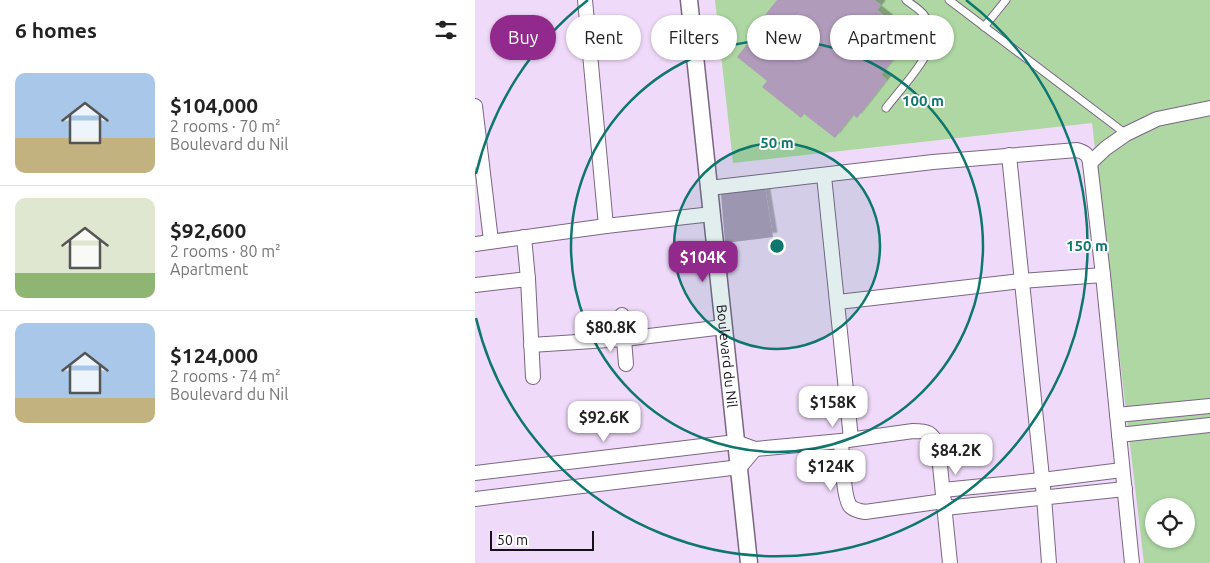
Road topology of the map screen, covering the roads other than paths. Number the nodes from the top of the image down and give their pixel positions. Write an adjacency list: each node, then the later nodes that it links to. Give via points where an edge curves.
1 (585, 0): 16 (street)
2 (689, 0): 14 (street, Boulevard du Nil)
3 (906, 0): 8 (lane, via 923,13 933,38 918,67)
4 (949, 0): 6 (lane)
5 (1006, 0): 6 (lane)
6 (985, 27): 10 (lane)
7 (475, 106): 18 (street)
8 (886, 108)
9 (1210, 108): 10 (street, via 1157,118)
10 (1126, 134): 12 (street)
11 (1009, 155): 12 (street, via 1077,150 1087,154); 13 (street); 22 (street)
12 (1090, 163): 20 (street)
13 (824, 176): 14 (street); 24 (street)
14 (709, 188): 15 (street, Boulevard du Nil)
15 (712, 214): 16 (street); 26 (street, Boulevard du Nil)
16 (606, 226): 17 (street)
17 (524, 237): 18 (street); 21 (street)
18 (491, 242): 19 (street)
19 (475, 244)
20 (1103, 275): 22 (street); 32 (street)
21 (528, 279): 23 (street); 28 (street)
22 (1021, 281): 24 (street); 41 (street)
23 (475, 285)
24 (838, 302): 35 (street)
25 (622, 315): 27 (street)
26 (724, 327): 27 (street); 36 (street, Boulevard du Nil)
27 (624, 338): 28 (street); 29 (street)
28 (531, 345): 30 (street)
29 (627, 364)
30 (533, 377)
31 (1210, 406): 32 (street)
32 (1117, 415): 34 (street)
33 (1210, 425): 34 (street)
34 (1119, 435): 39 (street)
35 (846, 440): 37 (street); 45 (street, via 913,431 929,433 938,446); 45 (street, via 846,493 855,510 865,512)
36 (736, 442): 37 (street); 38 (street, Boulevard du Nil); 40 (street)
37 (755, 449): 38 (street)
38 (739, 467): 44 (street); 46 (street, Boulevard du Nil)
39 (1123, 470): 41 (street); 42 (street)
40 (475, 473)
41 (1042, 480): 43 (street); 45 (street)
42 (1125, 490): 43 (street); 49 (street)
43 (1044, 497): 45 (street); 48 (street)
44 (475, 499)
45 (944, 500): 47 (street)
46 (749, 563)
47 (950, 563)
48 (1049, 563)
49 (1132, 563)

